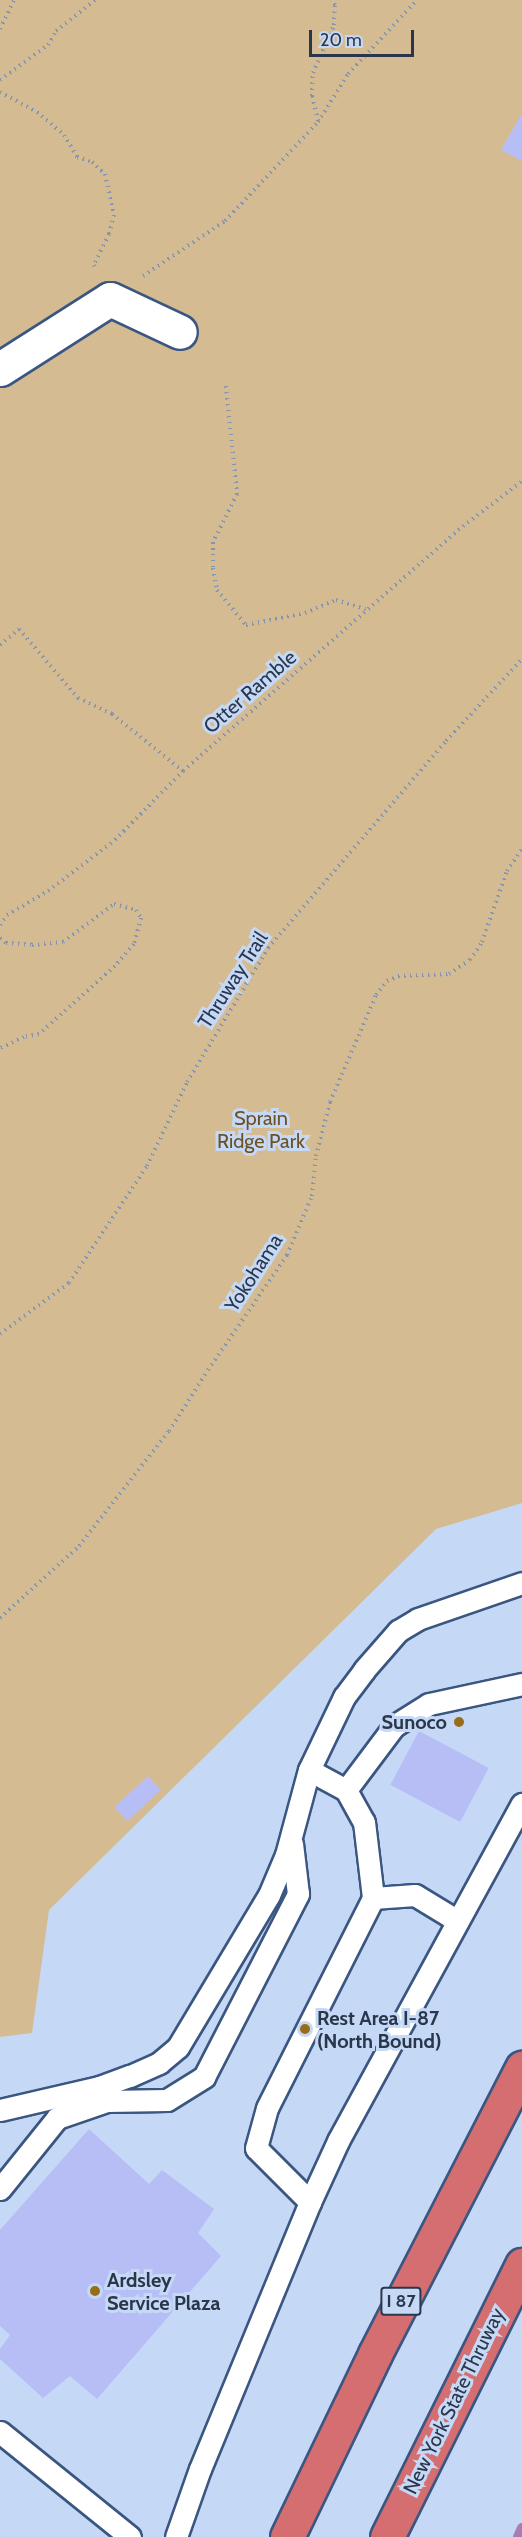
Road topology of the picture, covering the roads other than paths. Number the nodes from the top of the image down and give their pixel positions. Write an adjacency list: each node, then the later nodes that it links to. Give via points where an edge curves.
1 (180, 332): 2 (street, via 110,299)
2 (0, 369)
3 (522, 1583): 5 (lane, via 418,1619 398,1631 344,1697)
4 (522, 1684): 6 (lane, via 429,1704 394,1726)
5 (309, 1770): 6 (lane); 8 (lane)
6 (346, 1790): 9 (lane, via 364,1822)
7 (522, 1804): 10 (lane)
8 (291, 1834): 12 (lane, via 268,1895 178,2047 159,2063 99,2087); 13 (lane, via 298,1894 204,2077 167,2100 107,2102 57,2118)
9 (373, 1898): 10 (lane, via 415,1895); 14 (lane, via 267,2108 256,2148)
10 (459, 1921): 14 (lane, via 338,2141)
11 (522, 2068): 19 (highway, I 87)
12 (0, 2110)
13 (0, 2189)
14 (310, 2202): 18 (lane)
15 (522, 2265): 20 (highway, New York State Thruway)
16 (0, 2432): 17 (lane)
17 (121, 2534)
18 (176, 2537)
19 (286, 2537)
20 (387, 2537)

